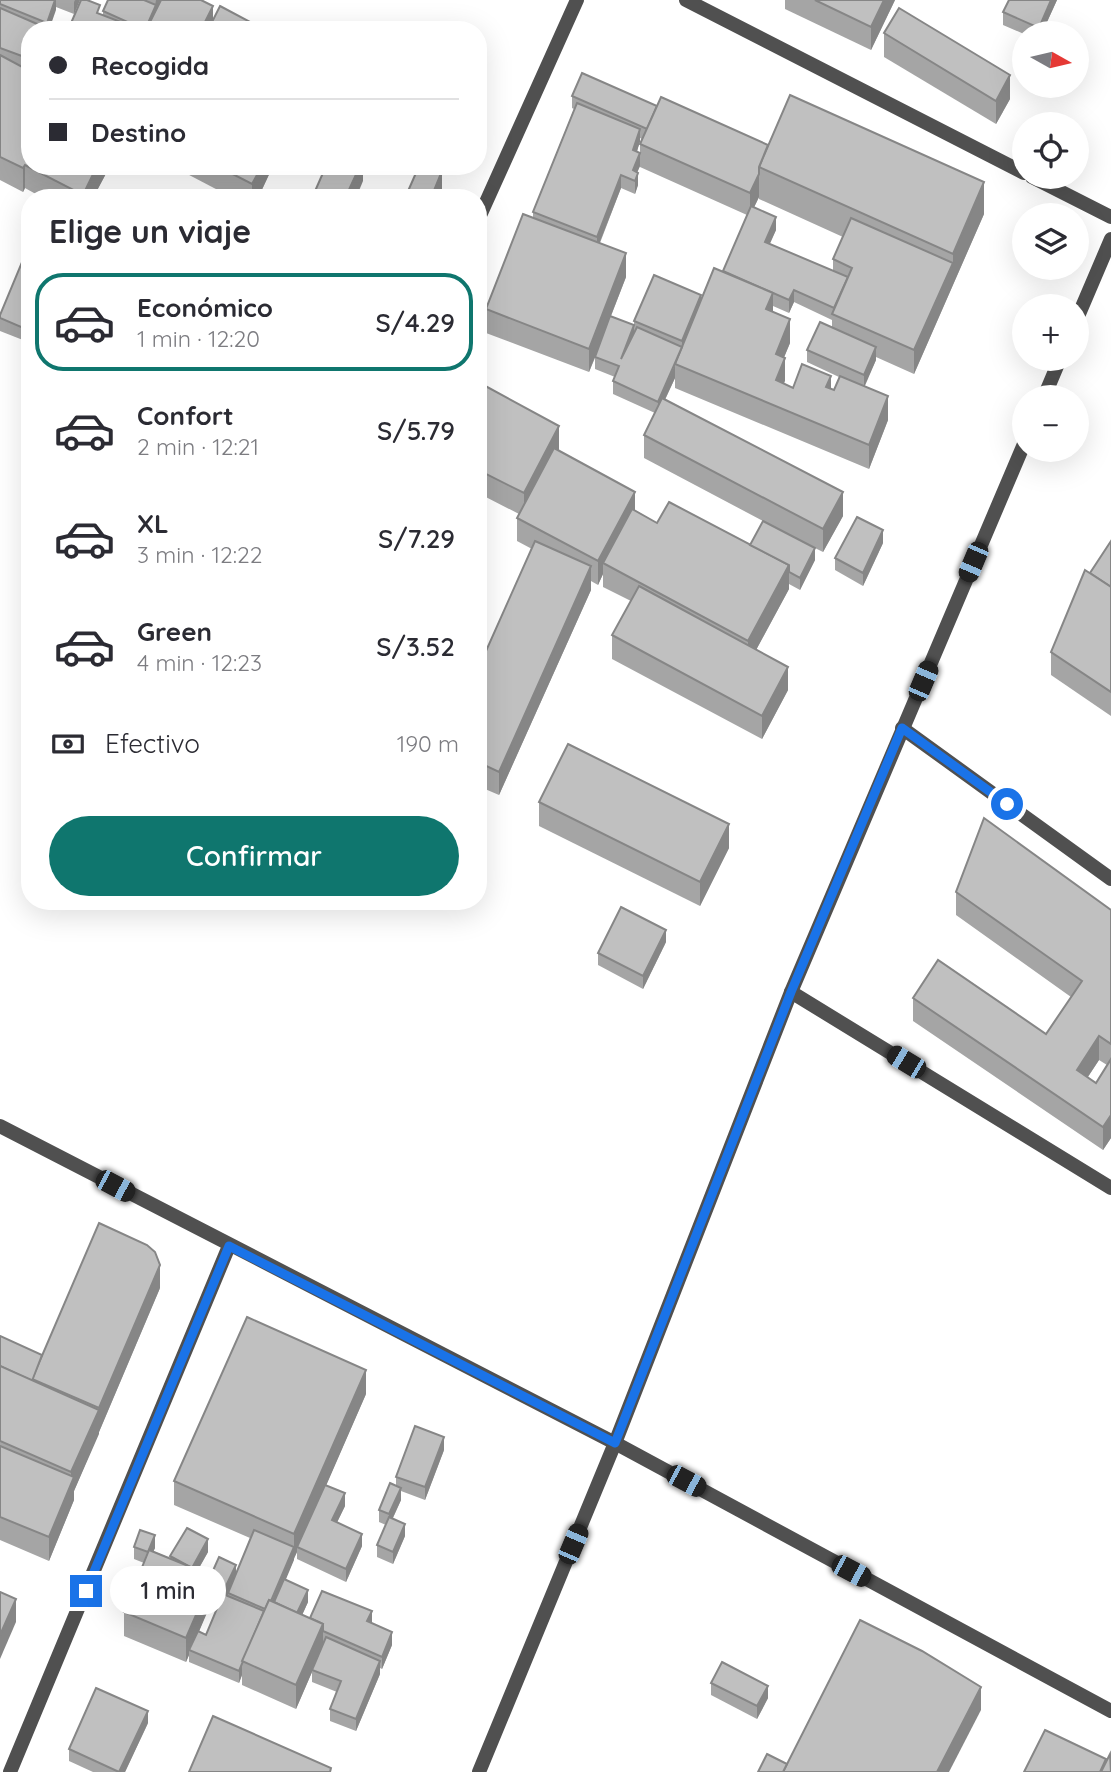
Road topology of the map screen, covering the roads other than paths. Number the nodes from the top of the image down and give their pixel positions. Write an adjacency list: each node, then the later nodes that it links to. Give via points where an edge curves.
1 (577, 0): 5 (street)
2 (687, 0): 3 (street)
3 (1012, 167)
4 (1056, 189): 6 (street)
5 (487, 199)
6 (1111, 217)
7 (1111, 239): 8 (street)
8 (1088, 294)
9 (1016, 462): 10 (street)
10 (902, 728): 11 (street); 12 (street)
11 (1111, 879)
12 (791, 992): 14 (street); 16 (street)
13 (0, 1126): 15 (street)
14 (1111, 1188)
15 (229, 1246): 16 (street); 18 (street)
16 (615, 1443): 17 (street); 19 (street)
17 (1111, 1711)
18 (10, 1772)
19 (479, 1772)

